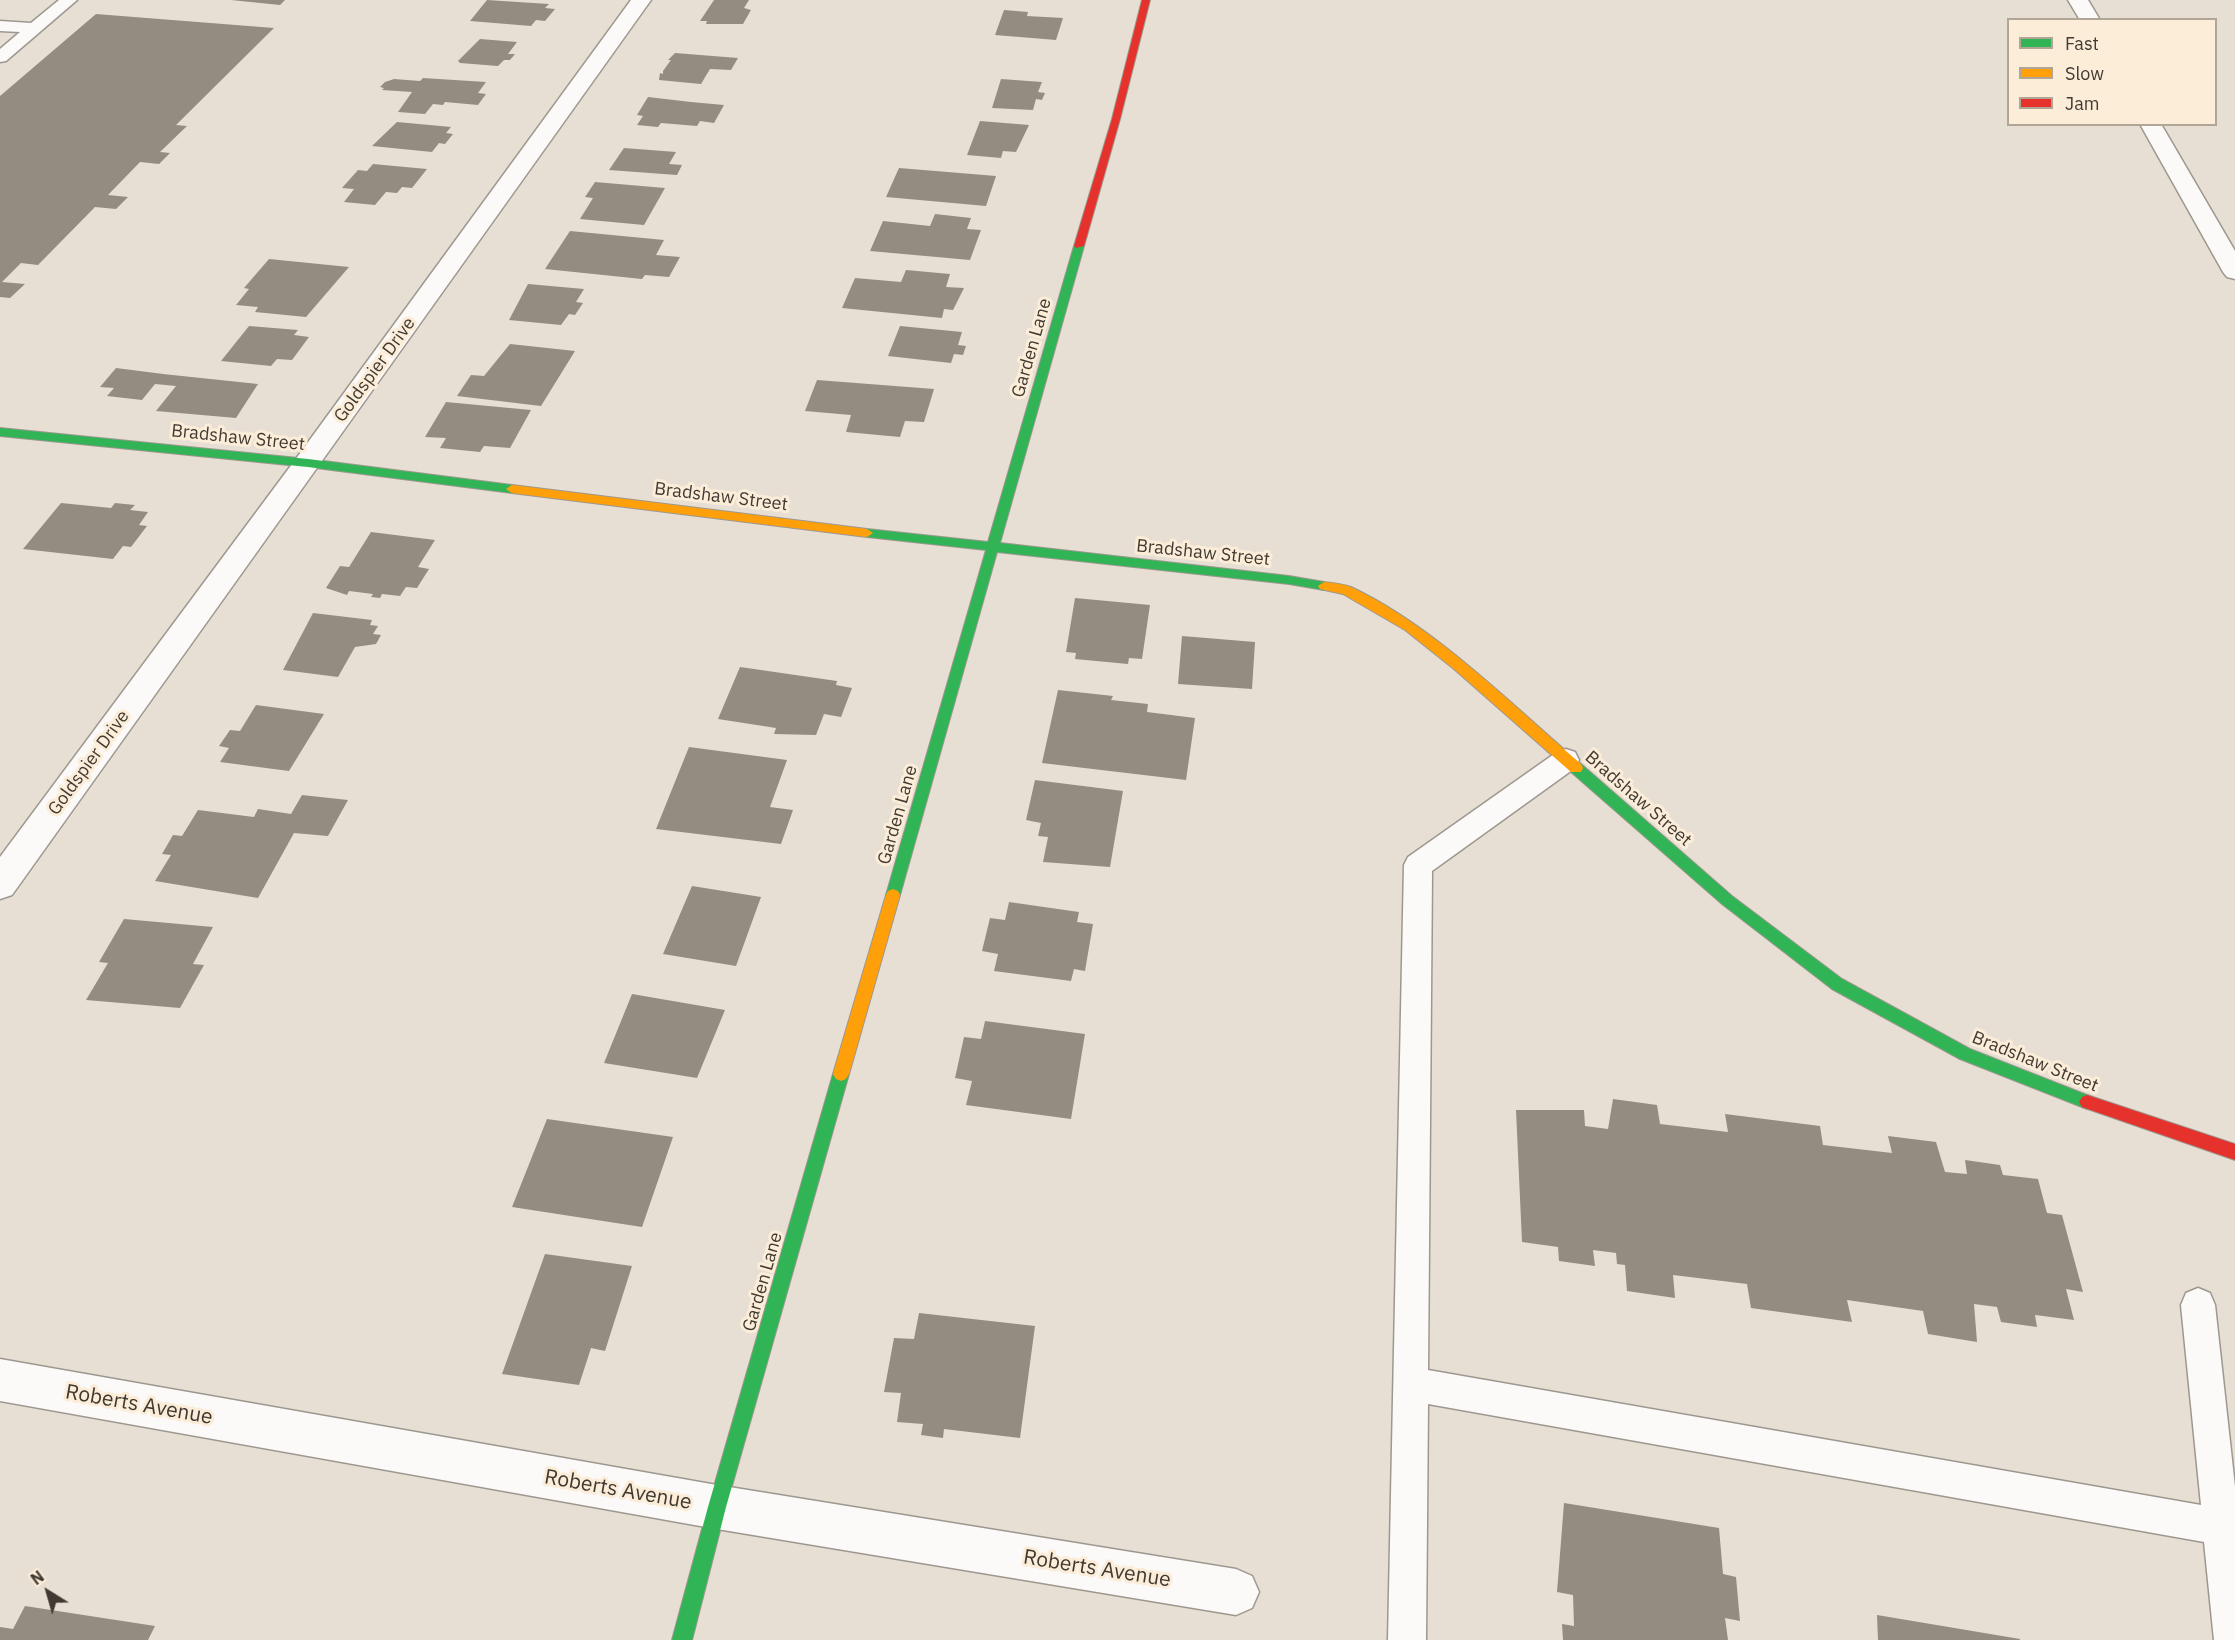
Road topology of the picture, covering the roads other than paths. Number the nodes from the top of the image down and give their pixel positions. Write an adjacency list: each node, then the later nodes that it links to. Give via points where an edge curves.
1 (69, 0): 7 (lane)
2 (641, 0): 12 (street, Goldspier Drive)
3 (1146, 0): 13 (street, Garden Lane)
4 (2078, 0): 5 (street)
5 (2089, 18)
6 (0, 26): 7 (lane)
7 (34, 28): 8 (lane)
8 (0, 57)
9 (2151, 126): 10 (street)
10 (2235, 272)
11 (0, 432): 12 (street, Bradshaw Street)
12 (308, 463): 13 (street, Bradshaw Street); 15 (street, Goldspier Drive)
13 (994, 549): 14 (street, Bradshaw Street, via 1289,580 1346,591 1409,627); 20 (street, Garden Lane)
14 (1566, 760): 16 (street, Bradshaw Street, via 1727,900 1837,984 1965,1054 2106,1110); 19 (lane, via 1418,865)
15 (0, 884)
16 (2235, 1152)
17 (2198, 1305): 21 (lane)
18 (0, 1380): 20 (street, Roberts Avenue)
19 (1411, 1384): 21 (lane); 24 (lane)
20 (717, 1507): 22 (street, Roberts Avenue); 23 (street, Garden Lane)
21 (2221, 1527): 25 (lane)
22 (1236, 1592)
23 (682, 1640)
24 (1407, 1640)
25 (2233, 1640)

